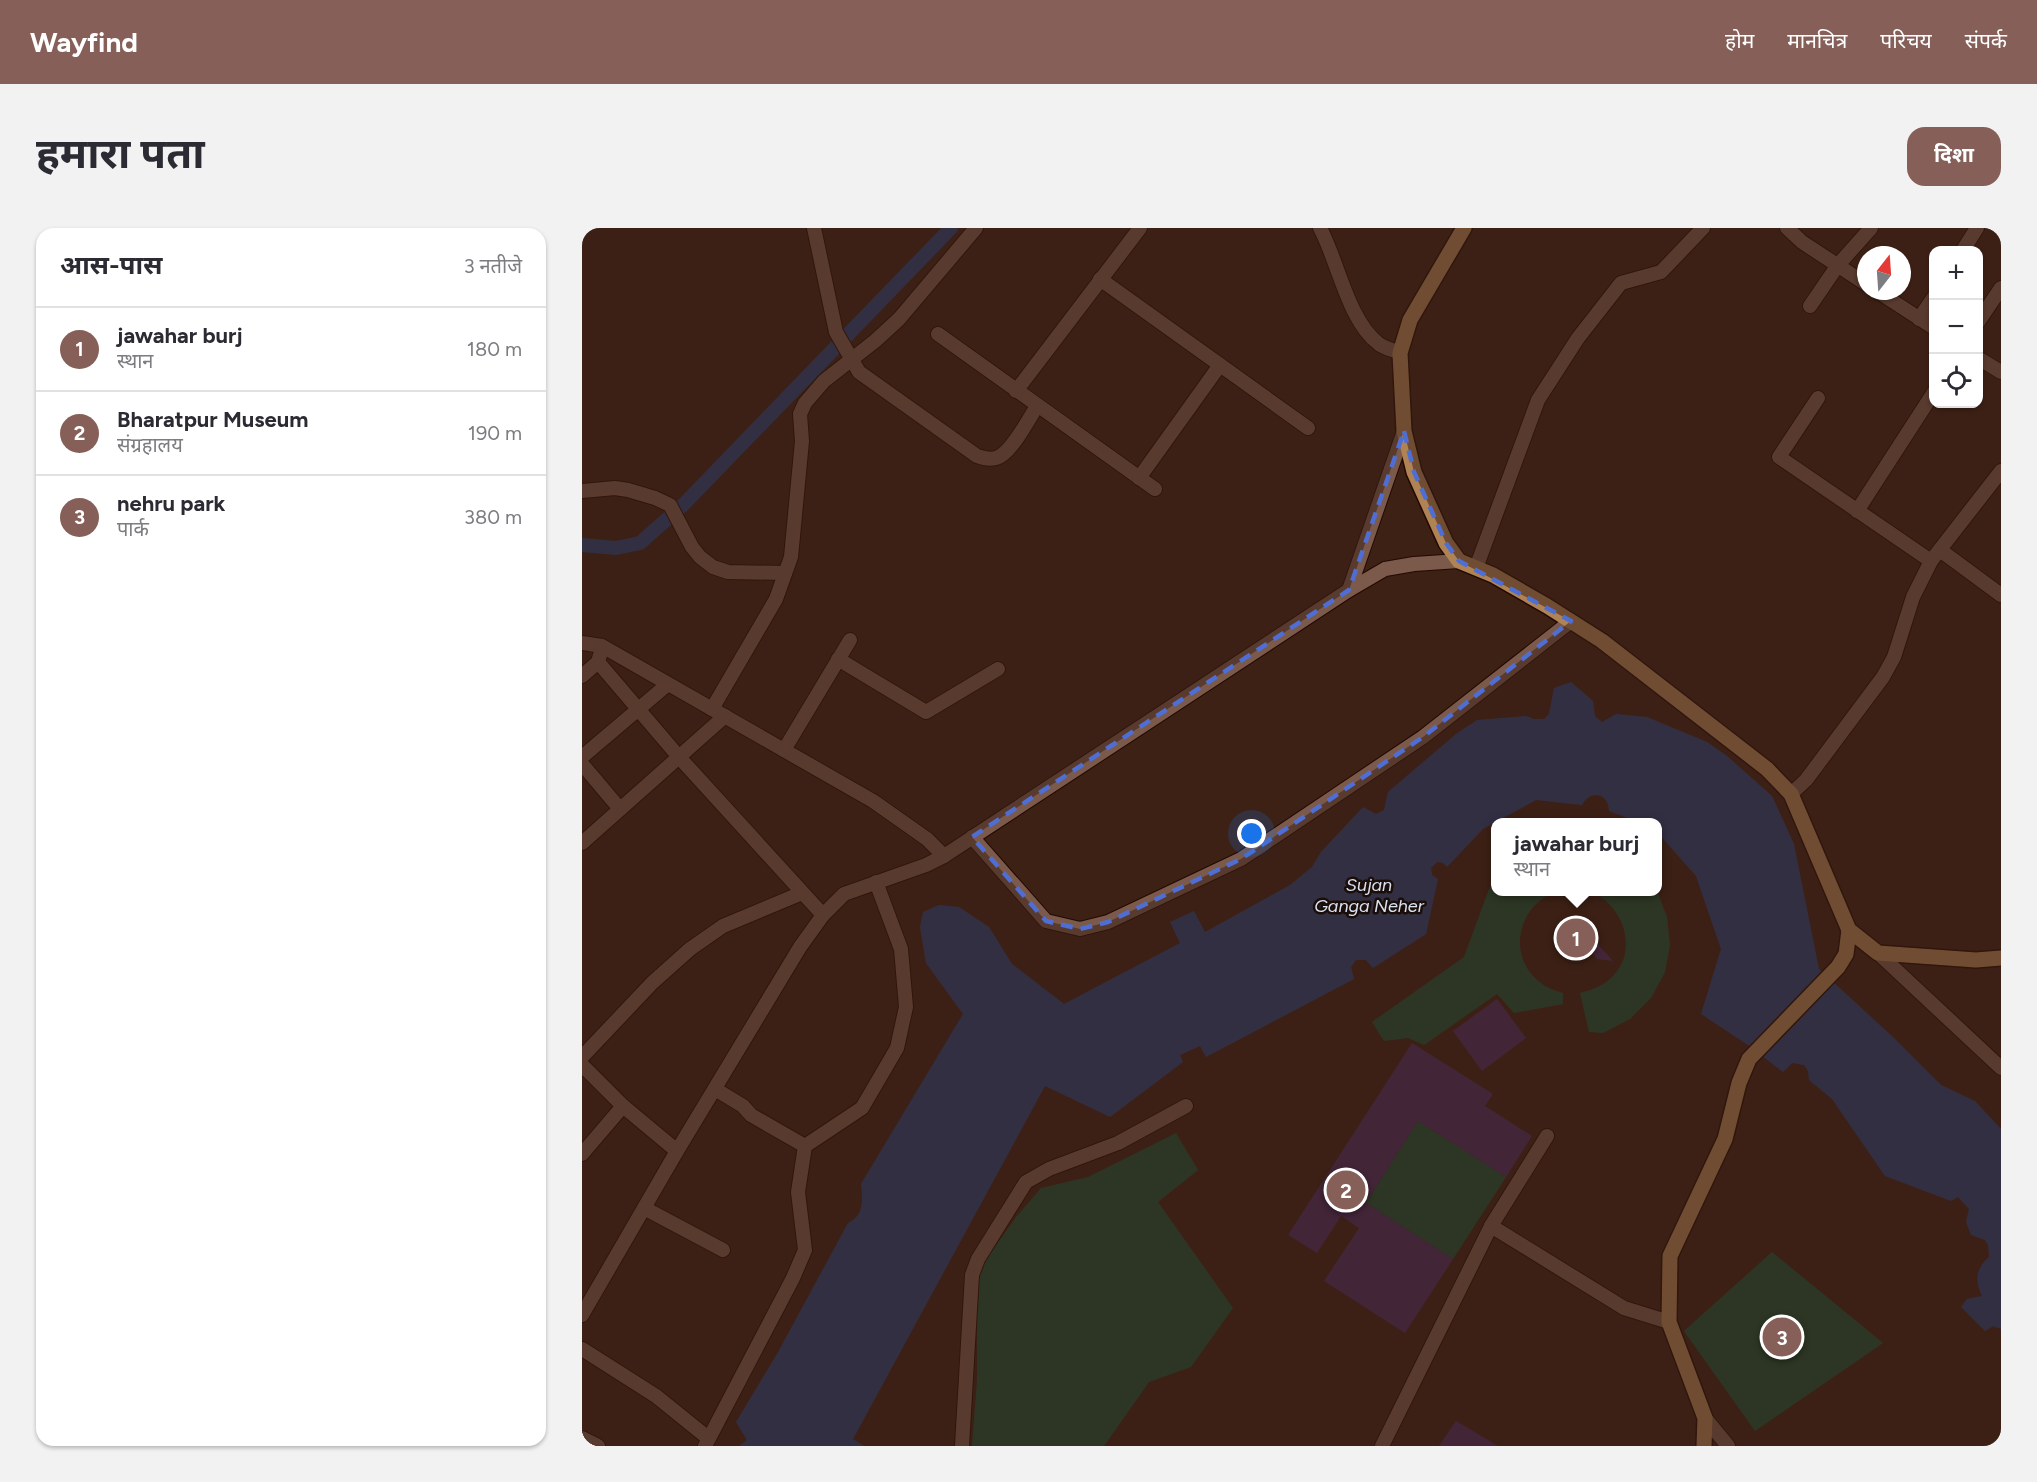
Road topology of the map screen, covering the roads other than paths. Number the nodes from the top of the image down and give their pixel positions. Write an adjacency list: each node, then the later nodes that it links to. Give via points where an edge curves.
1 (814, 228): 23 (street, via 836,332)
2 (976, 228): 23 (street, via 899,319)
3 (1140, 228): 13 (street)
4 (1320, 228): 22 (street, via 1362,326 1379,344)
5 (1464, 228): 22 (main road, via 1410,320)
6 (1703, 228): 43 (street, via 1661,272 1621,283 1578,338 1538,400)
7 (1787, 228): 11 (street)
8 (1871, 228): 11 (street)
9 (1977, 228): 10 (street)
10 (1966, 246)
11 (1838, 265): 12 (street); 17 (street)
12 (1857, 278)
13 (1100, 279): 25 (street); 27 (street)
14 (2001, 288): 18 (street)
15 (1890, 300): 19 (street)
16 (1932, 300): 19 (street)
17 (1810, 306)
18 (1983, 315)
19 (1919, 319): 20 (street)
20 (1929, 325)
21 (938, 334): 27 (street)
22 (1400, 353): 32 (main road)
23 (853, 360): 30 (street, via 859,372 977,456 987,459 1006,453); 44 (street, via 824,381 800,414 802,441 796,512 791,557)
24 (1983, 361): 26 (street)
25 (1220, 365): 31 (street); 35 (street)
26 (2001, 372)
27 (1016, 391): 30 (street)
28 (1818, 398): 38 (street, via 1779,457)
29 (1929, 400): 38 (street)
30 (1037, 406): 35 (street)
31 (1308, 428)
32 (1404, 431): 41 (main road, via 1414,472 1446,543); 45 (street)
33 (2001, 459): 39 (street)
34 (2001, 471): 39 (street)
35 (1139, 478): 36 (street)
36 (1155, 489)
37 (582, 490): 44 (street, via 628,490 670,505 692,547 713,567 728,572)
38 (1857, 511): 42 (street)
39 (1970, 511): 40 (street)
40 (1940, 549): 42 (street); 46 (street)
41 (1459, 561): 43 (main road); 45 (street, via 1385,569)
42 (1931, 561): 62 (street, via 1912,597 1894,657 1883,677 1806,780)
43 (1476, 568): 47 (main road)
44 (785, 573): 57 (street, via 776,599)
45 (1349, 590): 64 (street)
46 (2001, 595)
47 (1571, 621): 62 (main road, via 1753,757); 64 (street, via 1423,737 1241,859 1108,922 1080,929 1046,921)
48 (850, 640): 51 (street)
49 (582, 643): 50 (street)
50 (602, 646): 52 (street); 55 (street)
51 (838, 659): 53 (street, via 926,712); 58 (street)
52 (598, 662): 54 (street); 56 (street)
53 (998, 669)
54 (582, 676)
55 (668, 684): 56 (street); 57 (street)
56 (638, 710): 59 (street); 60 (street)
57 (718, 713): 58 (street); 60 (street)
58 (784, 750): 66 (street, via 873,801 927,839)
59 (582, 757)
60 (679, 757): 63 (street); 68 (street)
61 (582, 764): 63 (street)
62 (1791, 794): 70 (main road)
63 (620, 809): 65 (street)
64 (972, 837): 66 (street)
65 (582, 843)
66 (944, 856): 67 (street)
67 (876, 882): 69 (street, via 844,894); 80 (street, via 901,949 906,1007 897,1048 862,1108)
68 (802, 893): 69 (street); 73 (street, via 723,926 690,949)
69 (823, 915): 76 (street)
70 (1849, 930): 71 (main road); 87 (main road, via 1846,954 1838,967 1749,1059 1725,1139 1670,1256)
71 (1878, 953): 72 (main road, via 1976,960); 75 (street)
72 (2001, 958)
73 (582, 1057)
74 (582, 1065): 77 (street)
75 (2001, 1068)
76 (715, 1089): 80 (street); 81 (street)
77 (623, 1106): 81 (street); 82 (street)
78 (1186, 1106): 93 (street, via 1118,1143 1049,1169 1026,1182 1010,1205 972,1275)
79 (1547, 1136): 84 (street)
80 (805, 1146): 91 (street, via 798,1192 805,1250)
81 (677, 1151): 83 (street)
82 (582, 1154)
83 (644, 1208): 85 (street); 86 (street)
84 (1491, 1226): 87 (street, via 1624,1308); 94 (street)
85 (723, 1250)
86 (582, 1315)
87 (1669, 1322): 89 (main road)
88 (582, 1349): 91 (street, via 656,1396)
89 (1705, 1418): 95 (main road); 96 (street)
90 (582, 1438): 92 (street)
91 (707, 1442)
92 (598, 1446)
93 (962, 1446)
94 (1382, 1446)
95 (1704, 1446)
96 (1728, 1446)

